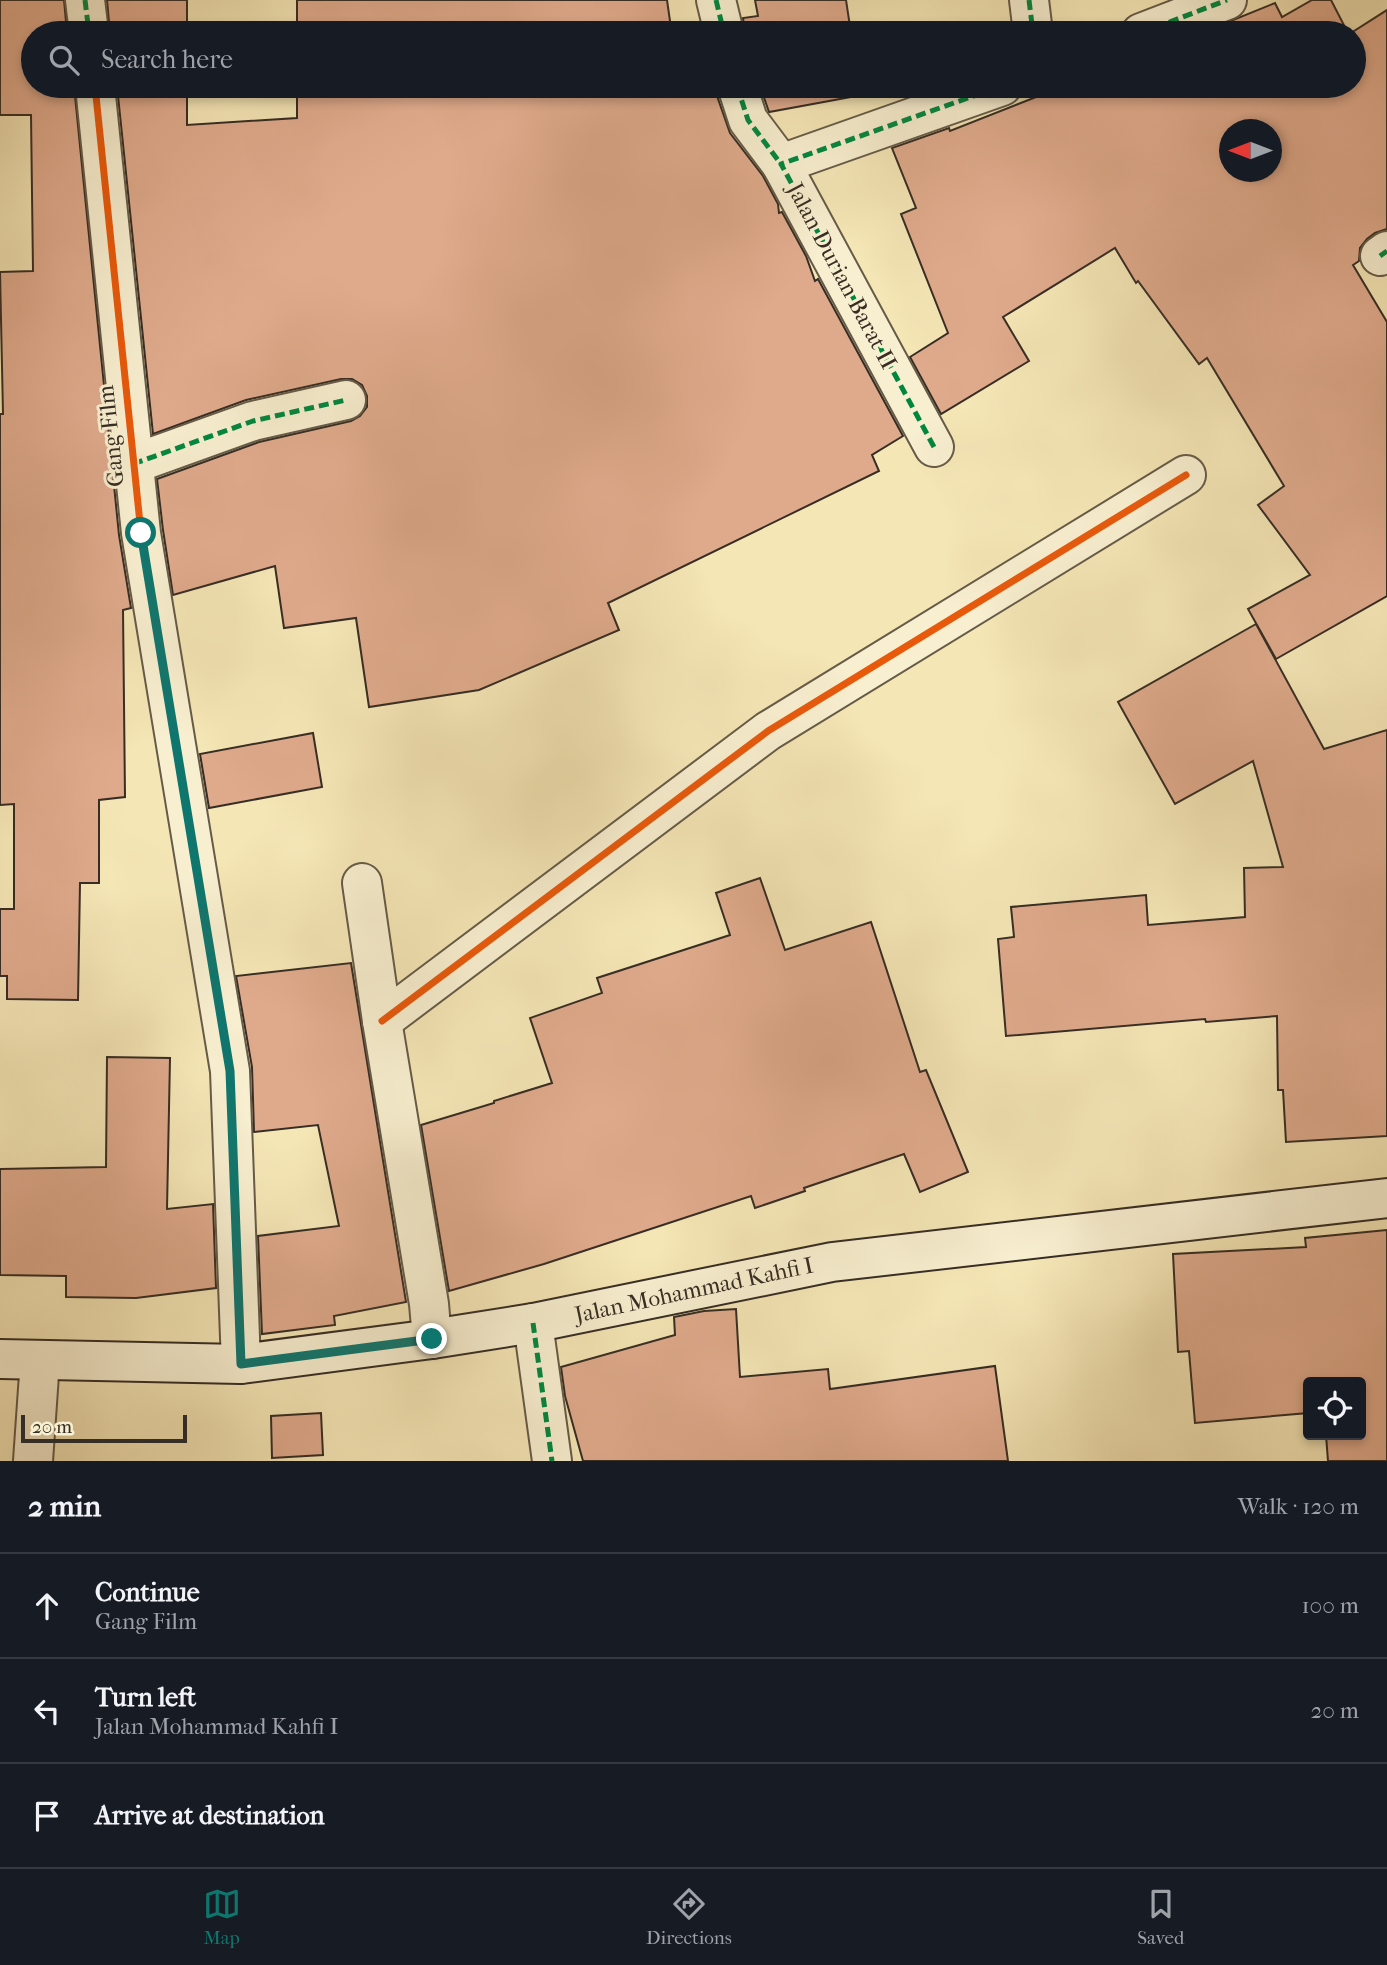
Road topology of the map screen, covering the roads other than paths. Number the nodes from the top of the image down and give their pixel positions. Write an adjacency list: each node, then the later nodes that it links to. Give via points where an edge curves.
1 (85, 0): 5 (street)
2 (716, 0): 6 (street)
3 (1029, 0): 7 (street)
4 (1227, 0): 8 (street)
5 (88, 21)
6 (721, 21)
7 (1032, 21)
8 (1172, 21)
9 (96, 98): 15 (street, Gang Film)
10 (741, 98): 12 (street, via 748,120)
11 (968, 98): 12 (street, Jalan Durian Barat II)
12 (781, 164): 14 (street, Jalan Durian Barat II)
13 (346, 400): 15 (street, via 253,421)
14 (934, 447)
15 (133, 464): 24 (street, Gang Film, via 230,1071)
16 (1186, 475): 18 (street, via 768,731)
17 (362, 883): 18 (street)
18 (382, 1021): 21 (street)
19 (1387, 1198): 20 (street, Jalan Mohammad Kahfi I, via 832,1262)
20 (533, 1323): 21 (street, Jalan Mohammad Kahfi I); 26 (street)
21 (432, 1339): 24 (street, Jalan Mohammad Kahfi I)
22 (0, 1359): 23 (street, Jalan Mohammad Kahfi I)
23 (40, 1360): 24 (street, Jalan Mohammad Kahfi I); 25 (street)
24 (241, 1364)
25 (33, 1461)
26 (552, 1461)

